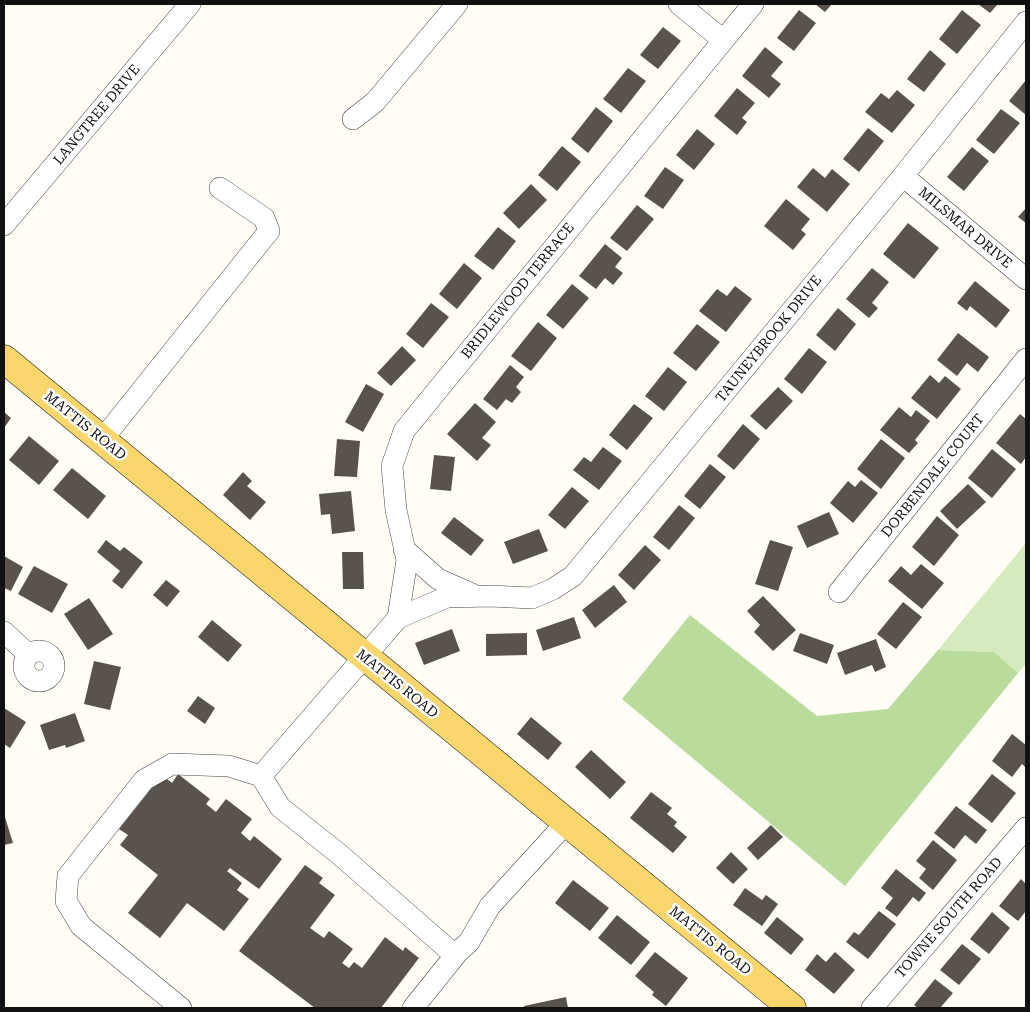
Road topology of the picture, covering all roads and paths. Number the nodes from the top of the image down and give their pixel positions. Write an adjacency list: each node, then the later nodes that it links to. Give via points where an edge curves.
1 (190, 4): 10 (street, LANGTREE DRIVE)
2 (457, 4): 7 (street, via 375,102)
3 (679, 4): 6 (street)
4 (753, 4): 6 (street, BRIDLEWOOD TERRACE)
5 (1026, 22): 8 (street, TAUNEYBROOK DRIVE)
6 (723, 40): 15 (street, BRIDLEWOOD TERRACE, via 404,432 392,466)
7 (353, 119)
8 (903, 176): 11 (street, MILSMAR DRIVE); 17 (street, TAUNEYBROOK DRIVE, via 573,576 532,598)
9 (220, 188): 14 (street, via 264,218 269,230)
10 (4, 225)
11 (1026, 279)
12 (4, 359): 14 (main road, MATTIS ROAD)
13 (1026, 359): 16 (street, DORBENDALE COURT)
14 (102, 440): 21 (main road, MATTIS ROAD)
15 (404, 549): 17 (street, TAUNEYBROOK DRIVE, via 438,579); 18 (street, BRIDLEWOOD TERRACE, via 406,560)
16 (839, 592)
17 (479, 596): 18 (street, TAUNEYBROOK DRIVE, via 447,597)
18 (398, 618): 21 (street, TAUNEYBROOK DRIVE)
19 (4, 632): 20 (street)
20 (29, 655)
21 (363, 656): 22 (street, TAUNEYBROOK DRIVE); 23 (main road, MATTIS ROAD)
22 (261, 776): 25 (street, via 280,807 449,950); 26 (street, via 229,766 172,764 144,780 68,876 66,901 81,926)
23 (566, 822): 25 (street, via 490,906 469,942); 28 (main road, MATTIS ROAD)
24 (1026, 828): 29 (street, TOWNE SOUTH ROAD)
25 (458, 952): 27 (street)
26 (180, 1008)
27 (413, 1008)
28 (792, 1008)
29 (872, 1008)

